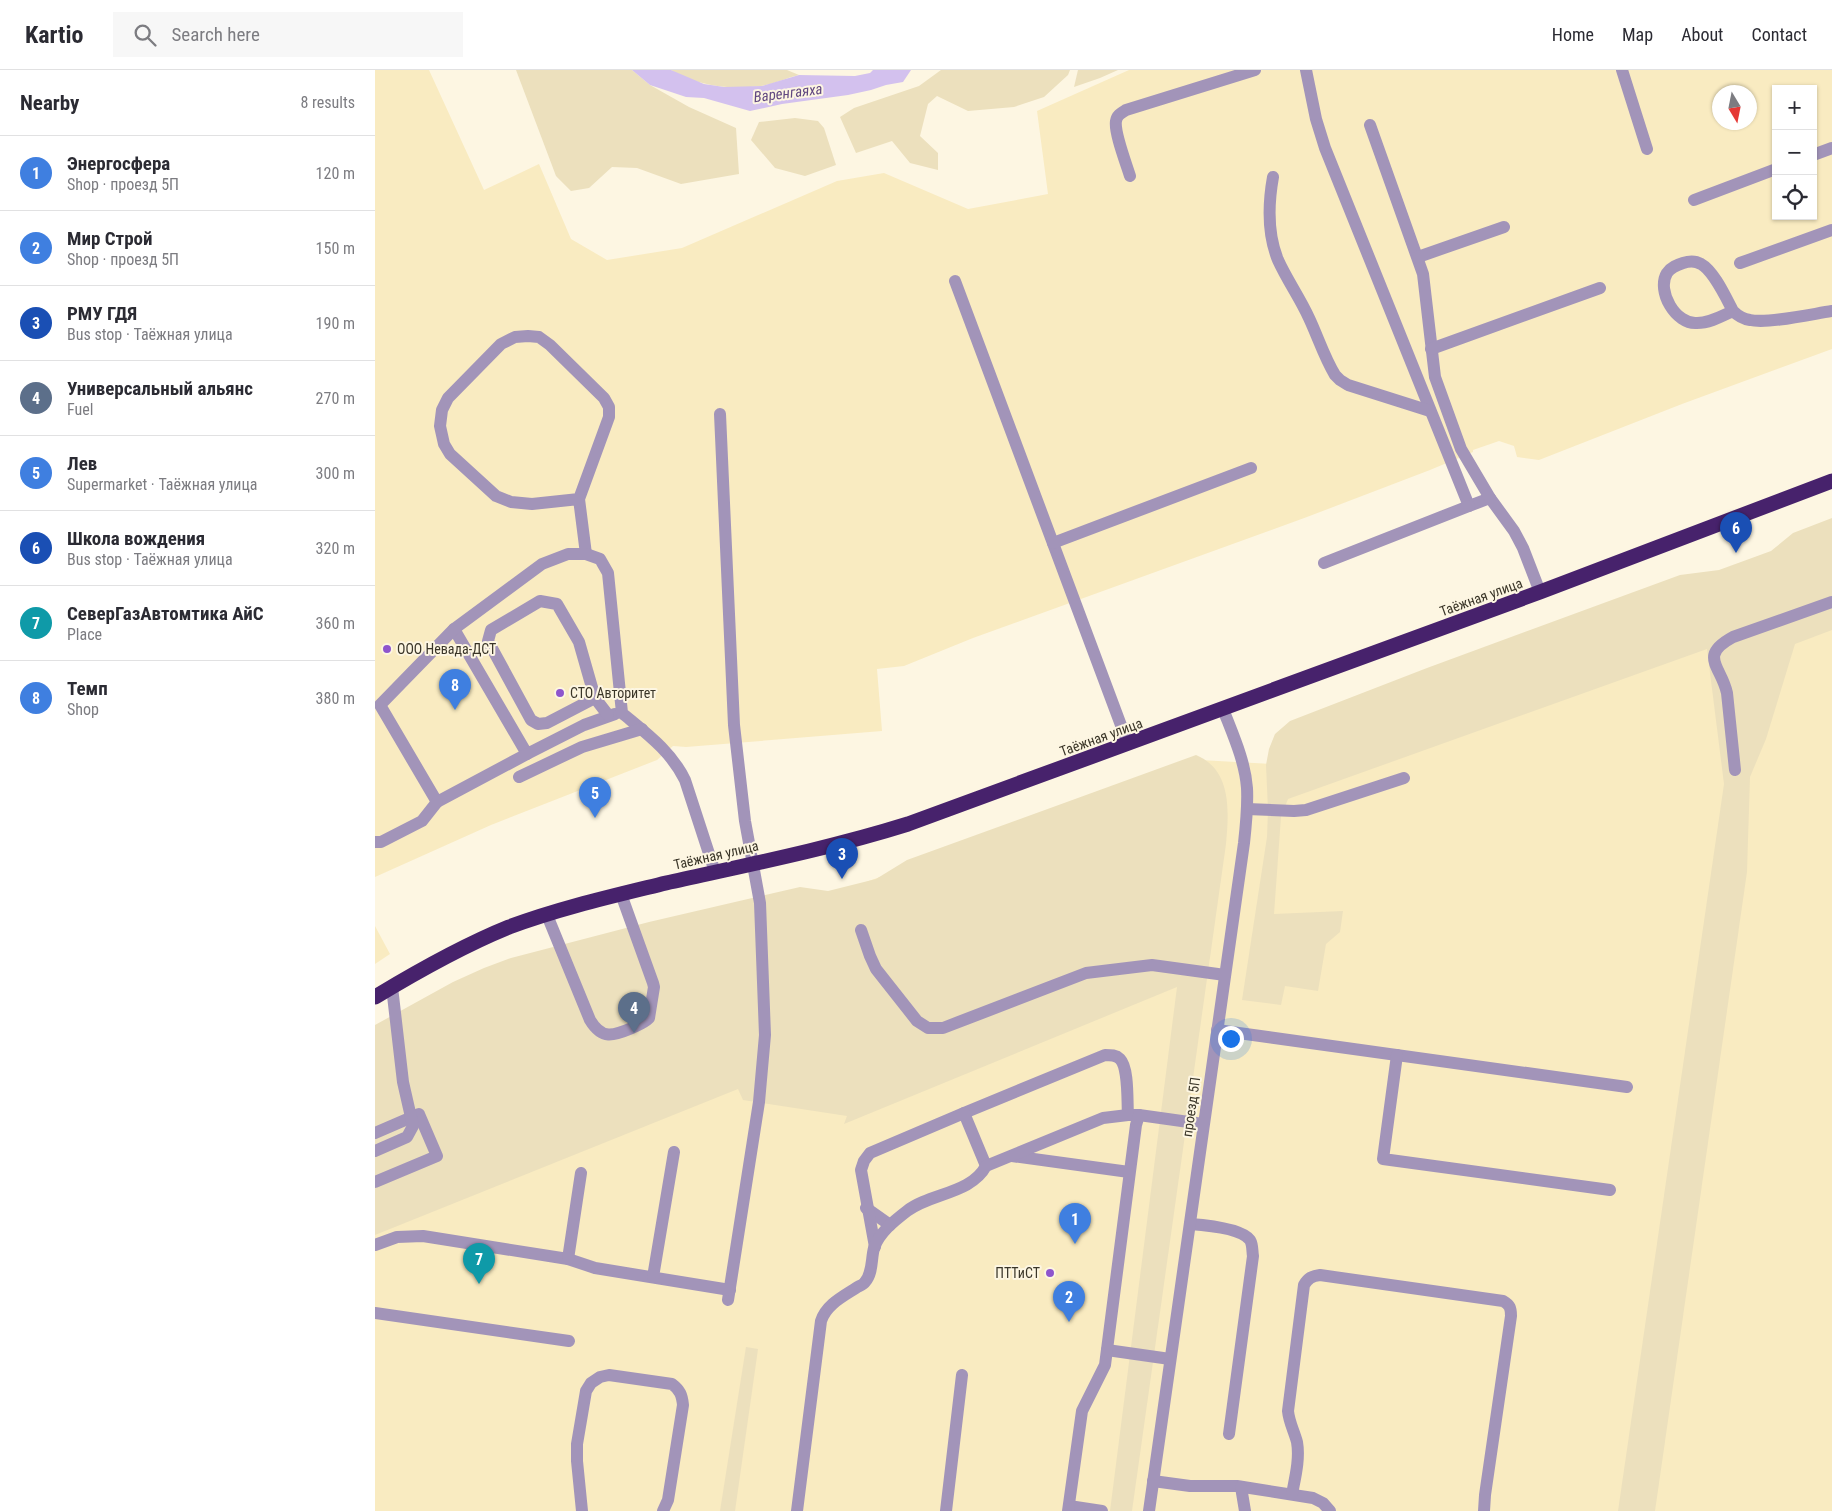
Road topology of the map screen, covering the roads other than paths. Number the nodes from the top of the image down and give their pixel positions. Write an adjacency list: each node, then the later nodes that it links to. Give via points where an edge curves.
1 (1255, 70): 9 (street, via 1119,114 1115,120 1116,129)
2 (1306, 70): 21 (street, via 1315,119 1325,148)
3 (1622, 70): 6 (street)
4 (1369, 124): 14 (street)
5 (1832, 148): 7 (street)
6 (1647, 149)
7 (1817, 154)
8 (1772, 171): 11 (street)
9 (1130, 176)
10 (1273, 176): 21 (street, via 1269,215 1273,244 1335,374 1347,384)
11 (1694, 200)
12 (1504, 227): 14 (street)
13 (1832, 230): 15 (street)
14 (1418, 257): 20 (street, via 1423,274)
15 (1741, 263)
16 (955, 281): 29 (street)
17 (1601, 288): 20 (street)
18 (1733, 311): 18 (street, via 1697,324 1682,320 1670,306 1666,295 1668,271 1686,262 1701,264 1714,278); 19 (street, via 1745,319 1758,321)
19 (1832, 311)
20 (1431, 349): 26 (street, via 1435,377 1461,449)
21 (1430, 410): 24 (street)
22 (720, 414): 49 (street, via 734,725)
23 (1251, 468): 29 (street)
24 (1453, 469): 26 (street); 28 (street)
25 (1832, 481): 32 (highway, Таёжная улица)
26 (1490, 498): 28 (street); 32 (street, via 1514,531)
27 (579, 499): 27 (street, via 531,504 511,502 496,496 450,454 444,444 441,410 448,398 501,344 515,337 539,337 550,344 604,398 609,407 609,417); 30 (street)
28 (1469, 506): 31 (street)
29 (1053, 543): 41 (street)
30 (586, 554): 34 (street, via 568,554 542,564); 38 (street, via 600,559 608,572)
31 (1324, 563)
32 (1540, 592): 37 (highway, Таёжная улица)
33 (1832, 602): 43 (street, via 1733,637 1716,650 1716,666 1727,693)
34 (454, 629): 36 (street); 42 (street)
35 (595, 698): 35 (street, via 579,642 557,604 540,601 491,630 488,641 531,720 538,724 547,722); 39 (street)
36 (377, 707): 46 (street)
37 (1223, 709): 41 (highway, Таёжная улица); 47 (street, проезд 5П, via 1243,766)
38 (622, 712): 39 (street); 40 (street)
39 (609, 715): 42 (street)
40 (641, 730): 44 (street, via 582,747); 50 (street, via 667,751 680,768)
41 (1128, 744): 49 (highway, Таёжная улица, via 908,824)
42 (527, 754): 46 (street)
43 (1735, 770)
44 (519, 778)
45 (1403, 778): 47 (street, via 1305,810)
46 (437, 802): 48 (street, via 422,821)
47 (1247, 809): 54 (street, проезд 5П)
48 (375, 842)
49 (752, 864): 50 (highway, Таёжная улица); 79 (street, via 761,912 764,1054 729,1295)
50 (715, 872): 51 (highway, Таёжная улица)
51 (621, 894): 52 (highway, Таёжная улица); 52 (street, via 654,987 649,1018 617,1034 600,1032 594,1026)
52 (547, 915): 55 (highway, Таёжная улица, via 481,940)
53 (861, 930): 54 (street, via 876,969 917,1021 927,1028 943,1028 1086,973 1152,965)
54 (1225, 975): 57 (street, проезд 5П)
55 (392, 987): 56 (highway, Таёжная улица); 62 (street, via 403,1082)
56 (375, 997)
57 (1217, 1030): 58 (street); 63 (street, проезд 5П)
58 (1397, 1055): 59 (street); 72 (street, via 1383,1159)
59 (1627, 1087)
60 (964, 1113): 61 (street, via 1105,1055 1113,1055 1125,1068); 68 (street); 73 (street, via 870,1153 861,1170)
61 (1133, 1115): 63 (street); 67 (street, via 1103,1118); 69 (street, via 1135,1125)
62 (411, 1118): 64 (street); 65 (street, via 413,1126 407,1137); 71 (street, via 419,1114 437,1156)
63 (1203, 1124): 74 (street, проезд 5П)
64 (375, 1133)
65 (375, 1150)
66 (674, 1152): 79 (street)
67 (1012, 1156): 68 (street); 69 (street)
68 (986, 1166): 75 (street, via 976,1179 918,1204)
69 (1129, 1172): 82 (street)
70 (581, 1173): 78 (street)
71 (375, 1182)
72 (1610, 1190)
73 (866, 1208): 75 (street); 77 (street)
74 (1190, 1224): 83 (street, проезд 5П); 85 (street, via 1243,1235 1252,1247)
75 (890, 1225): 77 (street)
76 (375, 1245): 78 (street, via 397,1237 423,1236)
77 (875, 1248): 92 (street, via 865,1284 828,1306 821,1321)
78 (568, 1259): 79 (street, via 595,1268)
79 (653, 1277)
80 (375, 1312): 81 (street)
81 (569, 1341)
82 (1107, 1350): 83 (street); 89 (street, via 1105,1366 1082,1411)
83 (1169, 1359): 86 (street, проезд 5П)
84 (963, 1375): 93 (street)
85 (1229, 1434)
86 (1153, 1481): 87 (street, via 1190,1486); 95 (street, проезд 5П)
87 (1241, 1486): 88 (street); 96 (street)
88 (1292, 1494): 97 (street, via 1318,1499); 98 (street, via 1298,1458 1288,1411 1304,1286 1308,1280 1320,1275 1508,1303 1511,1316)
89 (1069, 1509): 94 (street)
90 (582, 1511): 91 (street, via 577,1444 586,1391 595,1380 609,1374 672,1384 682,1396 668,1500)
91 (663, 1511)
92 (797, 1511)
93 (946, 1511)
94 (1102, 1511)
95 (1149, 1511)
96 (1245, 1511)
97 (1330, 1511)
98 (1484, 1511)

